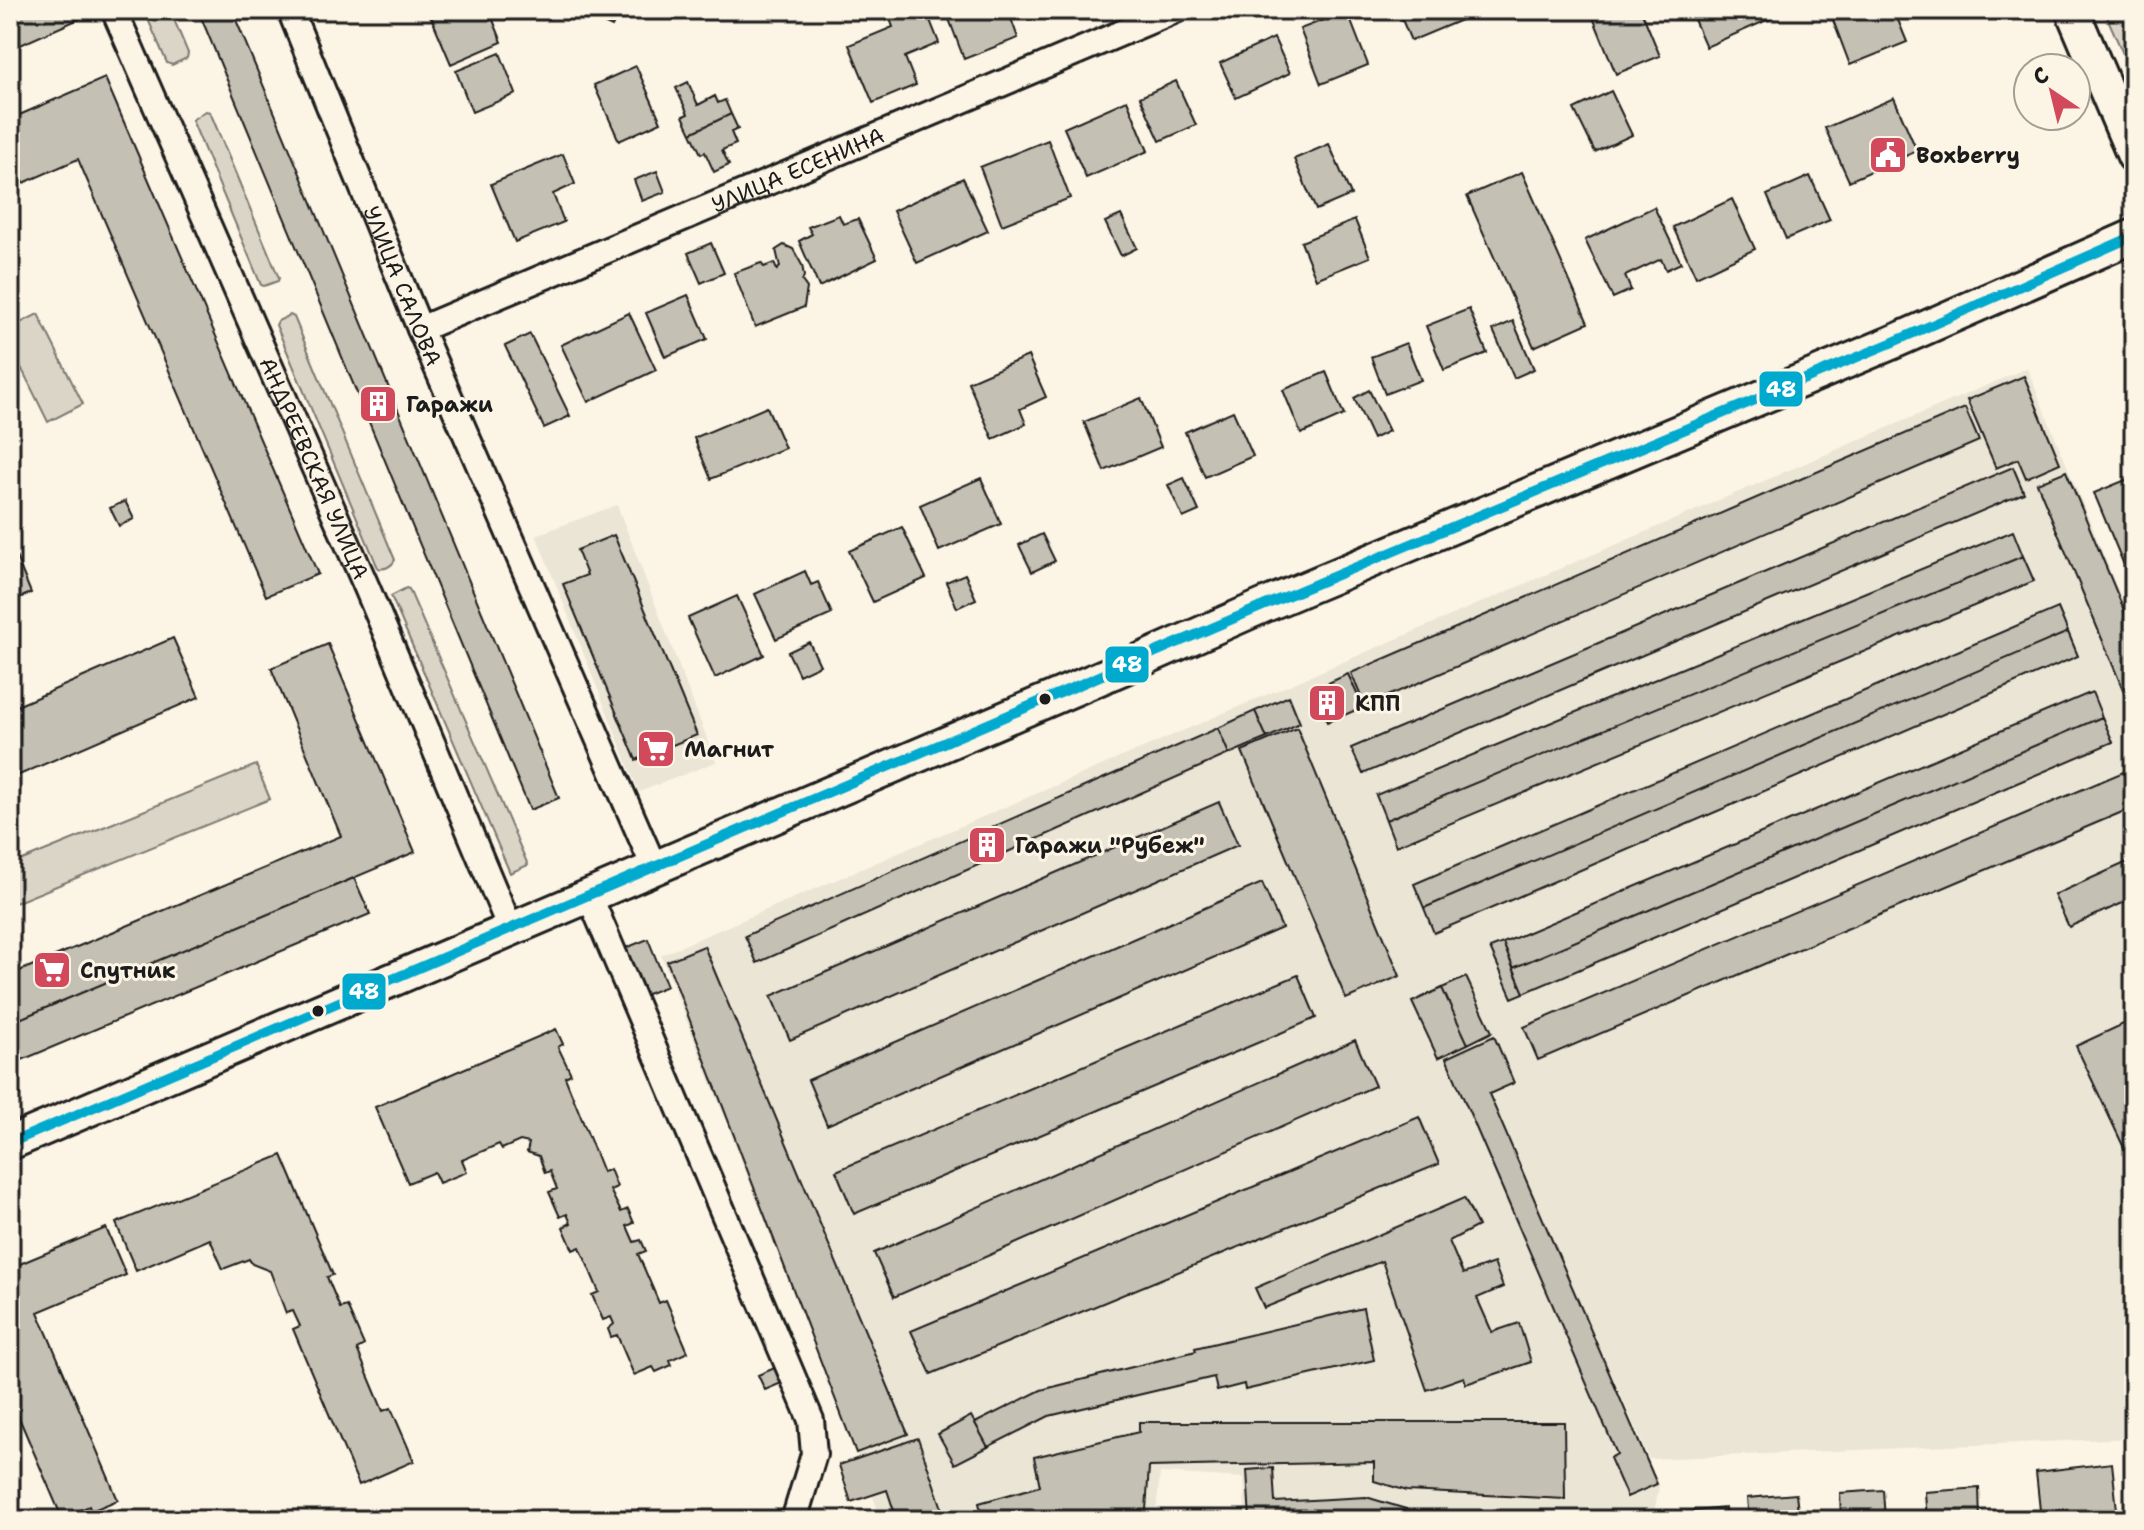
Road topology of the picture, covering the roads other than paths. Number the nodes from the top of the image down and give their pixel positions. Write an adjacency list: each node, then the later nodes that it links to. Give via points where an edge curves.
1 (114, 10): 10 (street, АНДРЕЕВСКАЯ УЛИЦА)
2 (290, 10): 7 (street, УЛИЦА САЛОВА)
3 (1176, 10): 7 (street, УЛИЦА ЕСЕНИНА)
4 (2072, 10): 5 (main road)
5 (2134, 156)
6 (2134, 236): 8 (main road)
7 (420, 329): 8 (street, УЛИЦА САЛОВА)
8 (654, 867): 9 (main road)
9 (589, 895): 10 (main road); 12 (street, via 811,1420 814,1454)
10 (510, 928): 11 (main road)
11 (10, 1143)
12 (794, 1520)

